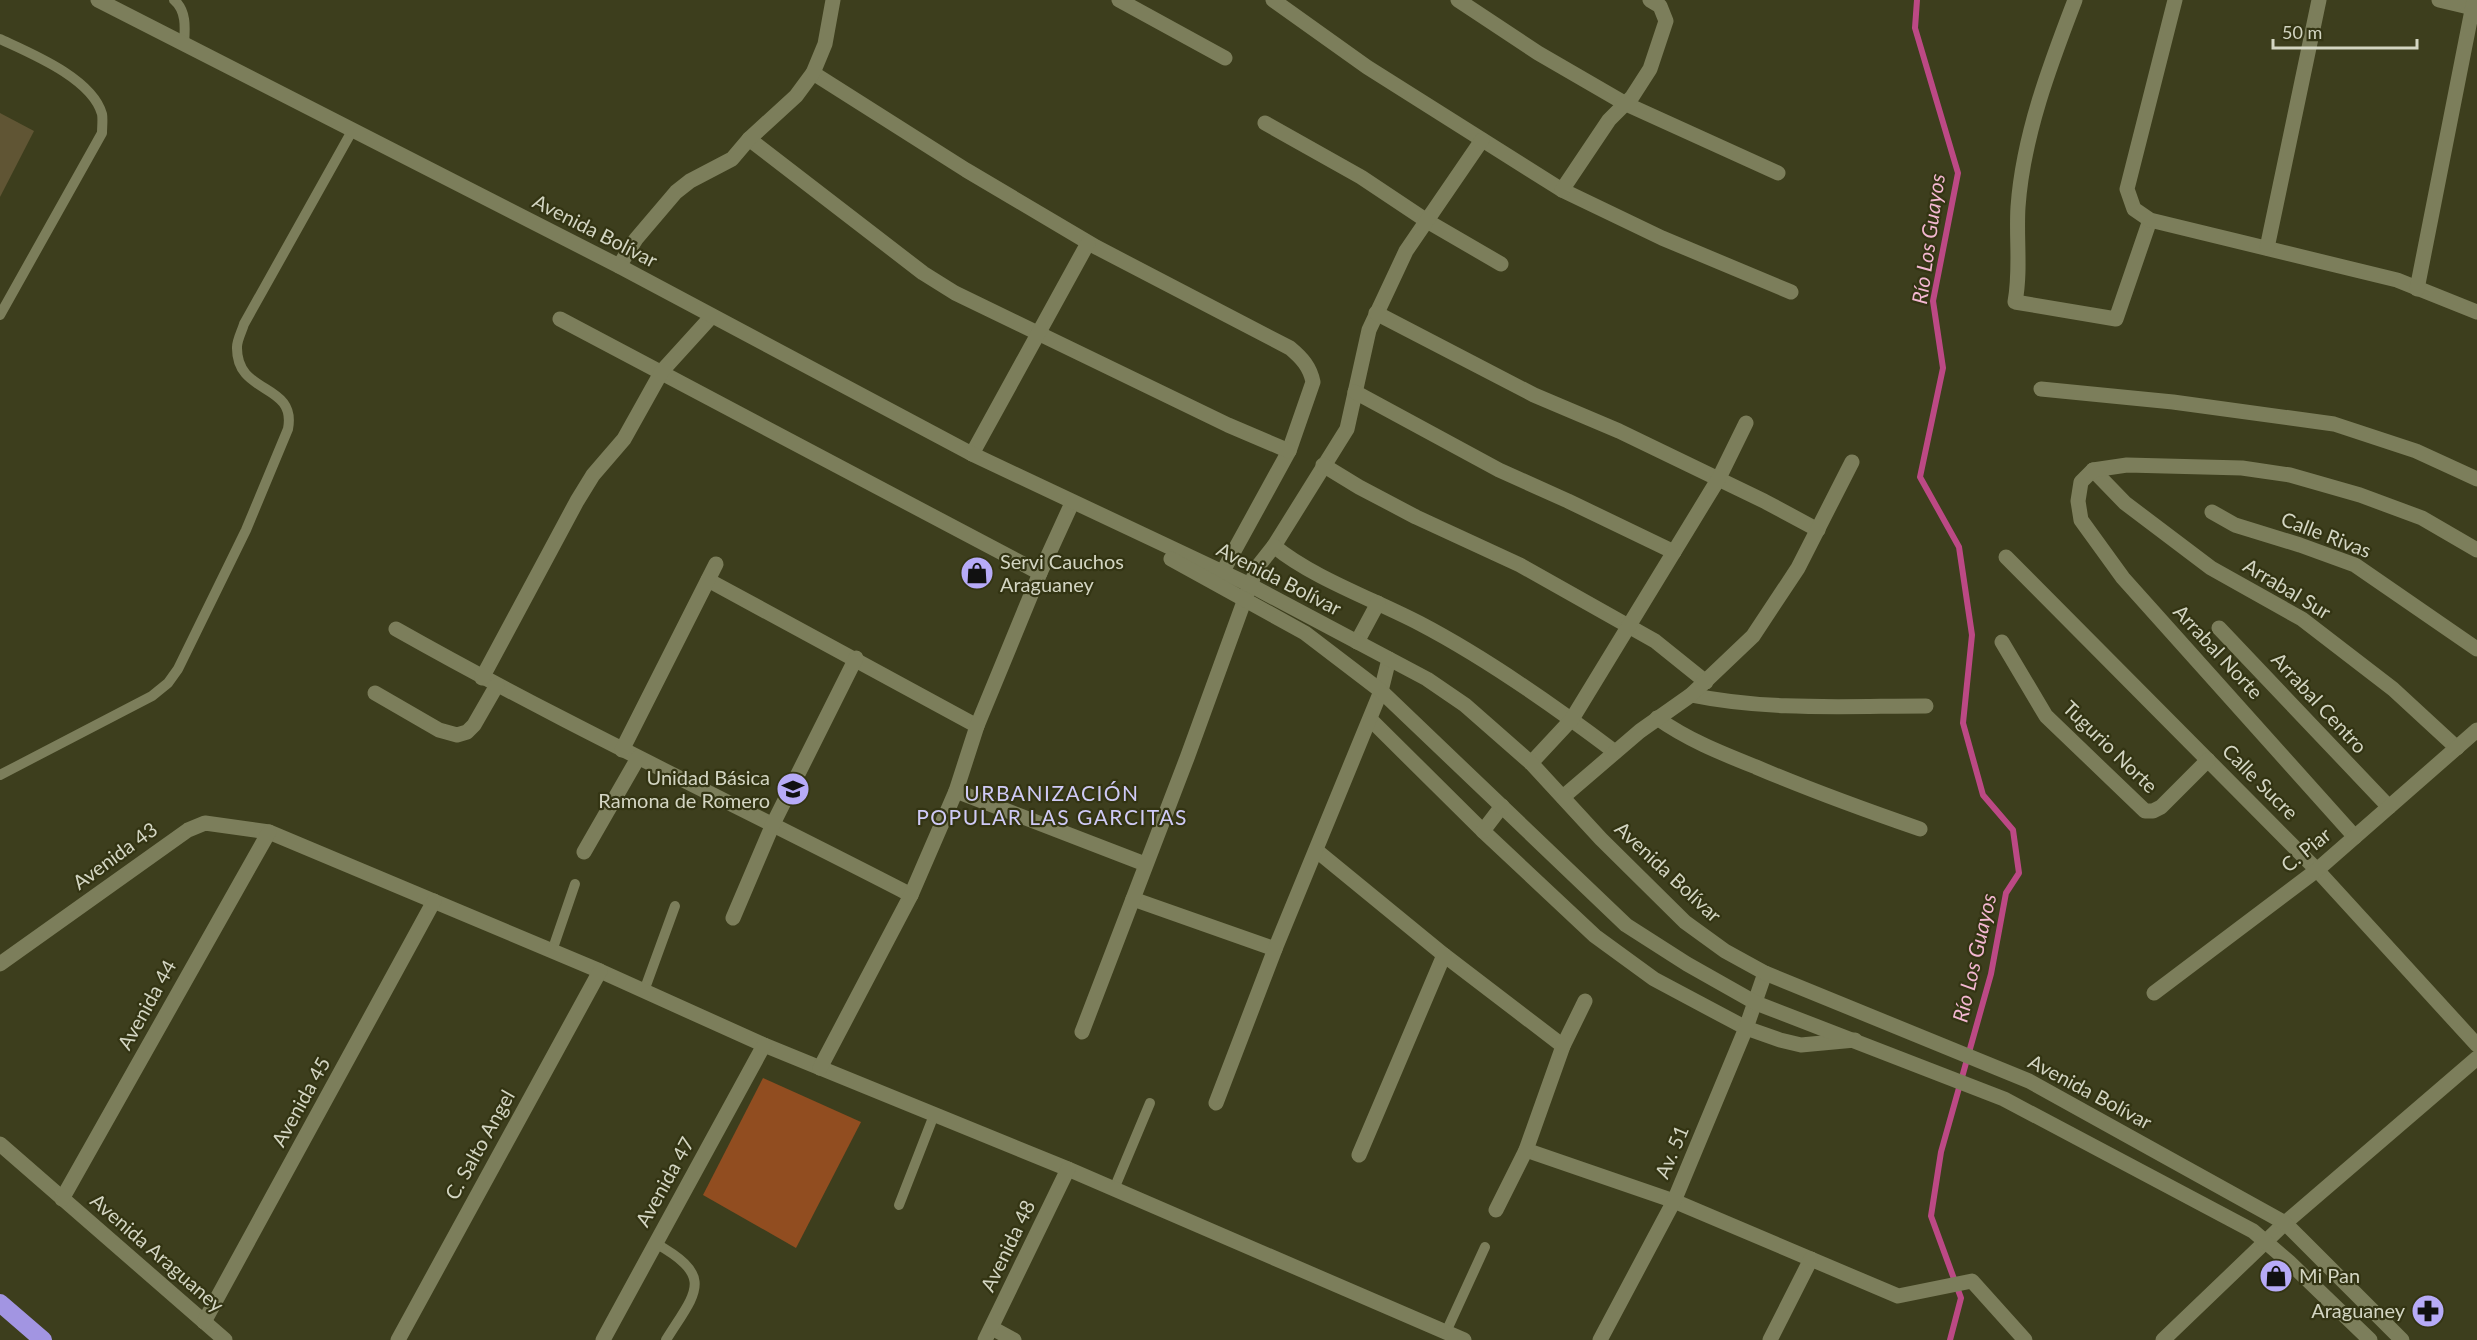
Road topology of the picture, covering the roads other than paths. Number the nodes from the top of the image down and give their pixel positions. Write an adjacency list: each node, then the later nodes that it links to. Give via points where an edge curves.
1 (98, 0): 14 (street, Avenida Bolívar)
2 (174, 0): 14 (lane, via 185,24)
3 (833, 0): 16 (street, via 825,44)
4 (1119, 0): 15 (street)
5 (1273, 0): 21 (street, via 1366,67)
6 (1458, 0): 17 (street)
7 (1650, 0): 17 (street, via 1660,6 1666,21 1650,69)
8 (2075, 0): 24 (street, via 2054,53 2026,152 2018,207 2020,278 2015,303 2116,319)
9 (2175, 0): 24 (street, via 2127,189 2134,209)
10 (2319, 0): 27 (street)
11 (2439, 0): 12 (street)
12 (2474, 6): 30 (street)
13 (0, 39): 34 (lane, via 42,58 73,78 93,97 102,114 102,133)
14 (184, 44): 19 (street, Avenida Bolívar)
15 (1225, 58)
16 (813, 73): 20 (street, via 796,96); 26 (street)
17 (1626, 104): 22 (street); 23 (street, via 1609,120)
18 (1265, 123): 25 (street, via 1361,177)
19 (352, 131): 29 (street, Avenida Bolívar); 89 (lane, via 244,324 237,346 240,366 254,383 286,405 290,416 288,429 246,530 178,669 152,696)
20 (749, 139): 29 (street, via 732,159 675,192); 37 (street, via 923,273)
21 (1482, 141): 23 (street); 25 (street)
22 (1778, 173)
23 (1562, 190): 31 (street, via 1662,238)
24 (2150, 220): 27 (street)
25 (1427, 221): 28 (street); 33 (street, via 1406,251)
26 (1088, 243): 37 (street); 42 (street, via 1290,348 1303,359 1313,382)
27 (2267, 248): 30 (street, via 2397,280)
28 (1500, 264)
29 (619, 266): 35 (street, Avenida Bolívar)
30 (2416, 289): 32 (street)
31 (1791, 292)
32 (2477, 312)
33 (1376, 313): 40 (street); 47 (street, via 1559,408)
34 (0, 315)
35 (712, 316): 38 (street); 43 (street, Avenida Bolívar)
36 (561, 319): 38 (street)
37 (1040, 334): 42 (street); 43 (street)
38 (662, 371): 57 (street); 71 (street, via 624,439 577,501)
39 (2041, 390): 48 (street, via 2162,400 2334,424 2416,451)
40 (1355, 392): 45 (street, via 1347,429); 54 (street, via 1499,470)
41 (1746, 423): 47 (street)
42 (1289, 451): 58 (street)
43 (972, 454): 49 (street, Avenida Bolívar)
44 (1852, 462): 51 (street)
45 (1323, 465): 52 (street); 63 (street, via 1416,516 1520,565)
46 (2093, 470): 53 (street, via 2168,465 2242,468 2290,475 2422,518); 83 (street, Arrabal Sur, via 2125,502 2211,568 2302,619 2393,689); 98 (street, Arrabal Norte, via 2081,482 2081,520 2123,578)
47 (1719, 478): 51 (street); 54 (street)
48 (2477, 479)
49 (1072, 503): 57 (street); 58 (street, Avenida Bolívar)
50 (2212, 512): 68 (street, Calle Rivas, via 2235,525 2355,565)
51 (1818, 530): 72 (street, via 1753,636)
52 (1274, 546): 60 (street); 62 (street, via 1294,561)
53 (2477, 550)
54 (1674, 552): 63 (street)
55 (2006, 557): 87 (street, Calle Sucre)
56 (716, 564): 59 (street)
57 (1040, 573): 81 (street)
58 (1219, 578): 60 (street, Avenida Bolívar); 61 (street, Avenida Bolívar)
59 (708, 580): 69 (street); 84 (street)
60 (1250, 585): 61 (street); 66 (street, Avenida Bolívar)
61 (1245, 601): 74 (street, Avenida Bolívar, via 1305,633); 101 (street)
62 (1378, 603): 66 (street); 80 (street, via 1420,624)
63 (1628, 626): 72 (street, via 1655,641); 80 (street)
64 (2219, 628): 93 (street, Arrabal Centro)
65 (396, 629): 71 (street)
66 (1357, 642): 70 (street, Avenida Bolívar)
67 (2002, 642): 87 (street, Tugurio Norte, via 2046,716 2145,811 2161,807)
68 (2477, 649)
69 (856, 658): 81 (street); 94 (street)
70 (1389, 659): 74 (street); 88 (street, Avenida Bolívar, via 1465,705)
71 (482, 678): 73 (street)
72 (1706, 682): 76 (street)
73 (497, 685): 75 (street, via 474,725 457,735 439,730); 84 (street)
74 (1381, 691): 79 (street); 92 (street, Avenida Bolívar)
75 (375, 693)
76 (1691, 695): 77 (street, via 1759,705); 78 (street)
77 (1926, 706)
78 (1657, 718): 85 (street); 95 (street, via 1680,734 1750,765)
79 (1370, 719): 96 (street); 99 (street)
80 (1572, 719): 85 (street); 88 (street)
81 (977, 726): 90 (street)
82 (2477, 730): 83 (street, C. Piar)
83 (2457, 748): 93 (street, C. Piar)
84 (622, 750): 86 (street)
85 (1615, 752): 91 (street)
86 (638, 758): 94 (street); 100 (street)
87 (2208, 760): 102 (street, Calle Sucre)
88 (1531, 763): 91 (street, Avenida Bolívar)
89 (0, 776)
90 (956, 791): 101 (street); 104 (street)
91 (1563, 797): 114 (street, Avenida Bolívar, via 1684,922)
92 (1502, 806): 96 (street); 118 (street, Avenida Bolívar, via 1626,925)
93 (2389, 807): 98 (street, C. Piar)
94 (773, 824): 104 (street); 108 (street)
95 (1920, 829)
96 (1483, 831): 119 (street, via 1604,942 1654,979)
97 (268, 832): 106 (street, Avenida 43); 112 (street, Avenida 43, via 205,823 188,830); 135 (street, Avenida 44)
98 (2355, 837): 102 (street, C. Piar)
99 (1317, 851): 109 (street); 111 (street)
100 (584, 852)
101 (1145, 864): 105 (street)
102 (2318, 870): 116 (street, C. Piar); 123 (street, Calle Sucre)
103 (575, 884): 110 (lane)
104 (911, 895): 126 (street)
105 (1133, 899): 109 (street); 120 (street)
106 (434, 902): 110 (street, Avenida 43); 145 (street, Avenida 45)
107 (675, 906): 115 (lane)
108 (733, 918)
109 (1275, 950): 128 (street)
110 (552, 951): 113 (street, Avenida 43)
111 (1444, 955): 124 (street); 132 (street)
112 (0, 964)
113 (600, 971): 115 (street, Avenida 43); 150 (street, C. Salto Angel)
114 (1765, 973): 118 (street, Av. 51); 139 (street, Avenida Bolívar, via 2029,1081)
115 (644, 991): 122 (street, Avenida 43)
116 (2154, 993)
117 (1585, 1001): 124 (street)
118 (1756, 1003): 119 (street, Av. 51); 121 (street, Avenida Bolívar)
119 (1746, 1028): 121 (street, via 1801,1045); 136 (street, Av. 51)
120 (1082, 1032)
121 (1855, 1040): 140 (street, Avenida Bolívar, via 2004,1099 2253,1231)
122 (764, 1045): 126 (street, Avenida 43); 141 (street, Avenida 47)
123 (2477, 1045)
124 (1563, 1046): 131 (street)
125 (2477, 1058): 139 (street)
126 (820, 1068): 129 (street, Avenida 43)
127 (1150, 1103): 134 (lane)
128 (1216, 1103)
129 (934, 1115): 133 (street, Avenida 43); 137 (lane)
130 (0, 1144): 135 (street)
131 (1526, 1150): 136 (street); 138 (street)
132 (1359, 1155)
133 (1068, 1169): 134 (street, Avenida 43); 147 (street, Avenida 48)
134 (1114, 1189): 146 (street, Avenida 43)
135 (62, 1199): 145 (street, Avenida Araguaney)
136 (1674, 1201): 143 (street); 155 (street, Av. 51)
137 (899, 1205)
138 (1496, 1210)
139 (2285, 1223): 140 (street); 160 (street, Avenida Bolívar)
140 (2266, 1242): 158 (street); 159 (street, Avenida Bolívar)
141 (656, 1243): 151 (street, Avenida 47); 152 (lane, via 684,1260 695,1282 694,1295)
142 (1485, 1247): 146 (lane)
143 (1811, 1259): 156 (street); 157 (street, via 1898,1296 1972,1281)
144 (0, 1303): 148 (highway)
145 (204, 1322): 149 (street, Avenida Araguaney)
146 (1446, 1332): 154 (street, Avenida 43)
147 (988, 1334): 153 (street)
148 (43, 1340)
149 (225, 1340)
150 (398, 1340)
151 (603, 1340)
152 (666, 1340)
153 (1014, 1340)
154 (1464, 1340)
155 (1600, 1340)
156 (1770, 1340)
157 (2025, 1340)
158 (2163, 1340)
159 (2370, 1340)
160 (2402, 1340)

